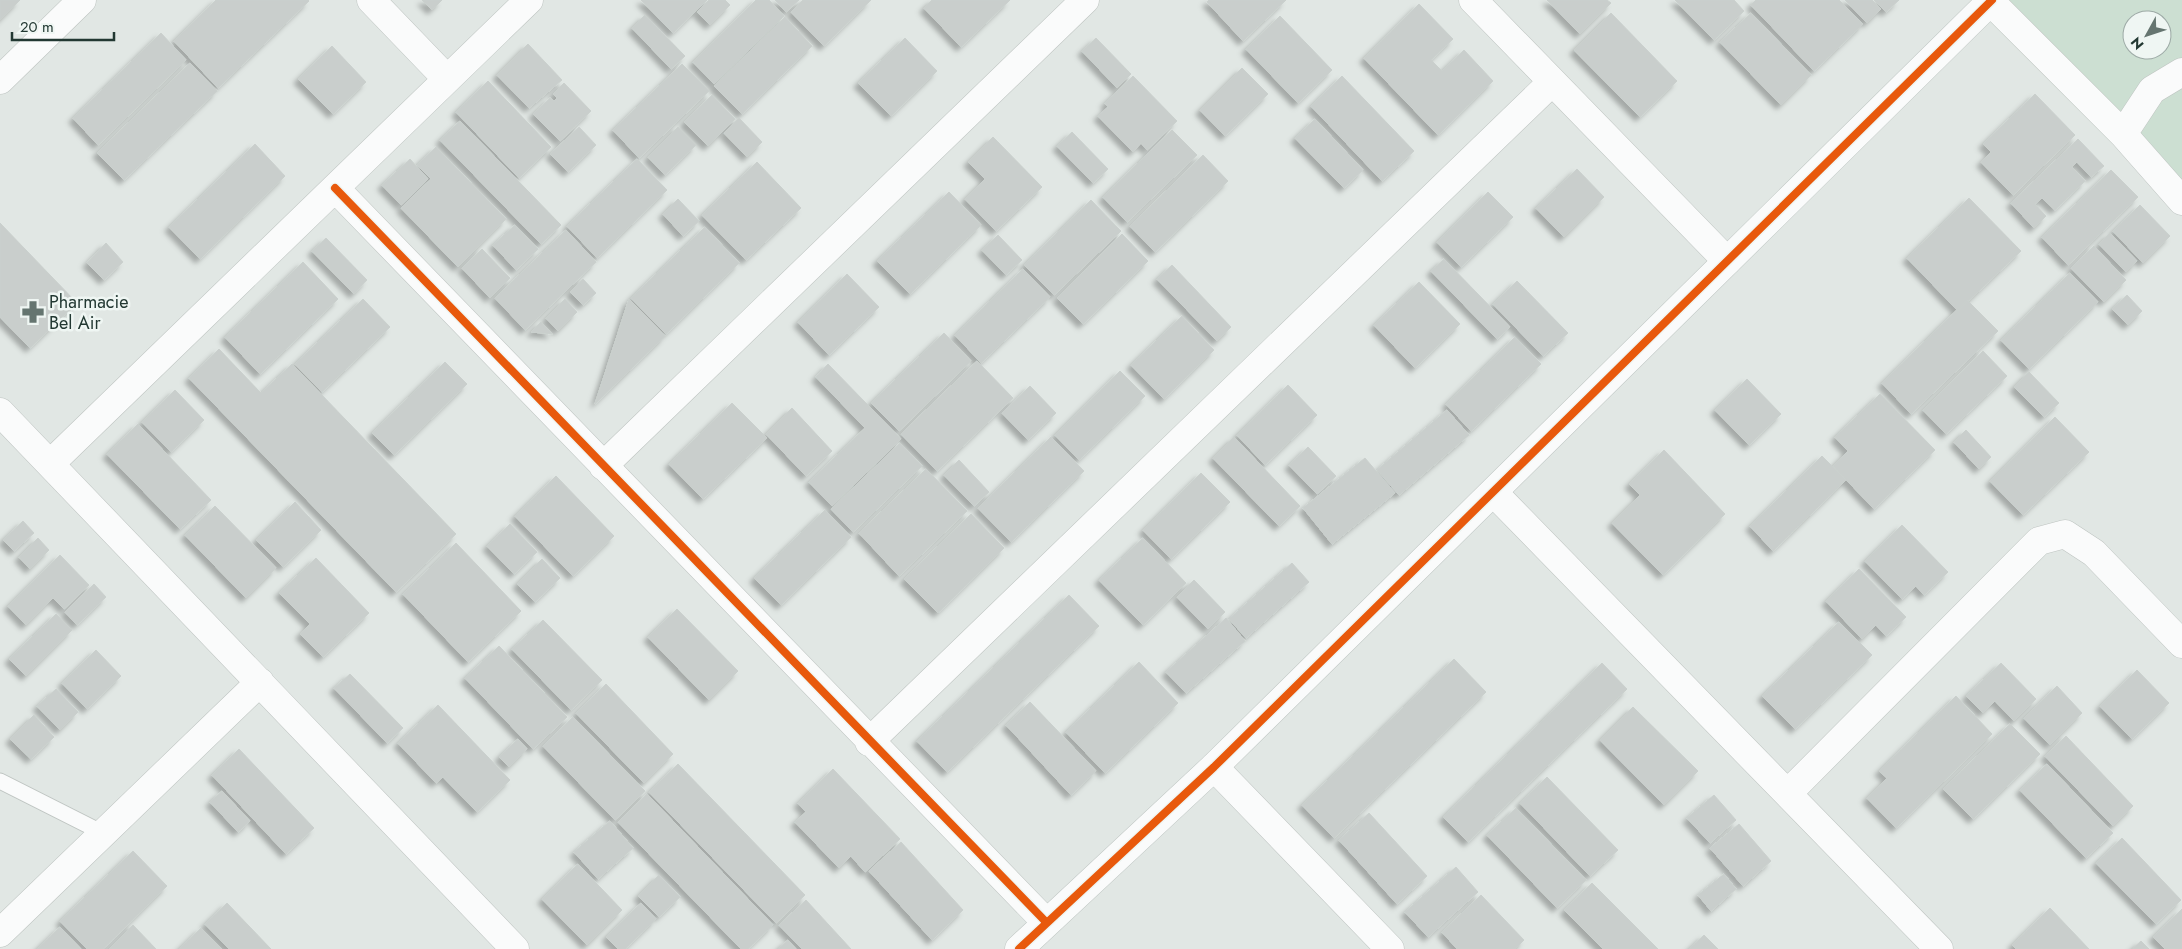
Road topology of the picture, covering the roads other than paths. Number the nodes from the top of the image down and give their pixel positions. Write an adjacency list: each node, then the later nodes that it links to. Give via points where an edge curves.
1 (82, 0): 9 (street)
2 (371, 0): 8 (street)
3 (529, 0): 8 (street)
4 (1085, 0): 17 (street)
5 (1473, 0): 10 (street)
6 (1991, 0): 11 (street); 14 (street)
7 (2182, 72): 11 (street, via 2152,90)
8 (447, 79): 12 (street)
9 (0, 80)
10 (1552, 82): 14 (street); 21 (street)
11 (2123, 134): 13 (street)
12 (335, 188): 16 (street); 17 (street)
13 (2182, 201)
14 (1727, 261): 18 (street)
15 (0, 412): 16 (street)
16 (50, 464): 20 (street)
17 (603, 466): 21 (street)
18 (1494, 493): 22 (street); 24 (street)
19 (2182, 644): 24 (street, via 2094,552 2065,534 2039,541)
20 (260, 682): 25 (street); 28 (street)
21 (869, 742): 26 (street)
22 (1214, 767): 26 (street); 30 (street)
23 (0, 781): 25 (lane)
24 (1788, 793): 31 (street)
25 (103, 834): 27 (street)
26 (1046, 922): 29 (street)
27 (0, 933)
28 (515, 949)
29 (1019, 949)
30 (1390, 949)
31 (1939, 949)

